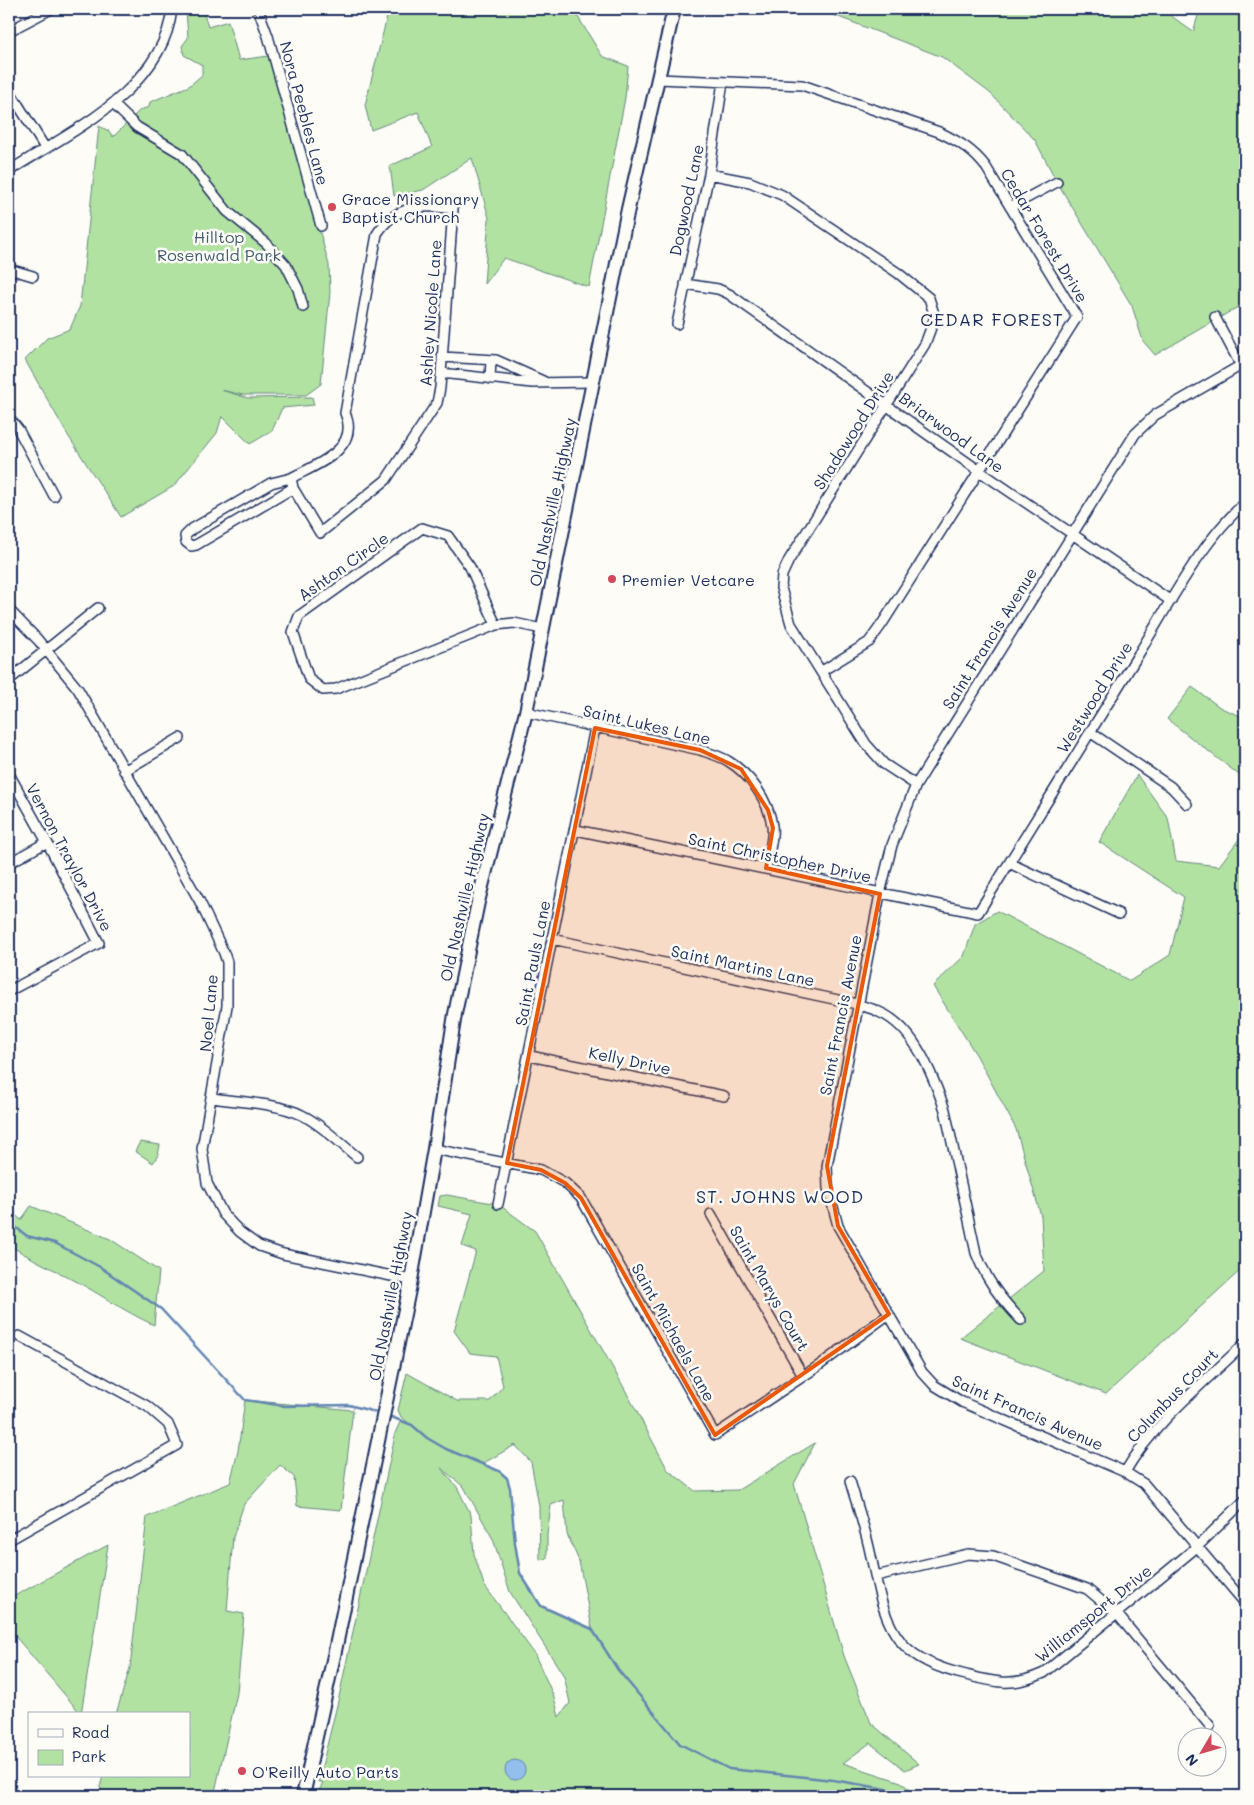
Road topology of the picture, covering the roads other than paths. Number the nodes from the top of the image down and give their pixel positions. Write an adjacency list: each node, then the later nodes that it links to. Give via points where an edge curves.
1 (51, 9): 5 (street)
2 (172, 9): 9 (street, via 170,24 152,63 126,94)
3 (258, 9): 15 (street, Nora Peebles Lane)
4 (674, 9): 6 (main road, Old Nashville Highway)
5 (9, 31)
6 (658, 78): 7 (street, Cedar Forest Drive); 28 (main road, Old Nashville Highway)
7 (722, 82): 12 (street, Dogwood Lane); 14 (street, Cedar Forest Drive, via 802,85 939,132 956,140 979,158)
8 (9, 90): 10 (street)
9 (113, 104): 10 (street); 19 (street, via 137,127 182,154 227,211 272,249 286,265)
10 (45, 148): 11 (street)
11 (9, 171)
12 (709, 174): 18 (street, Dogwood Lane); 29 (street, Shadowood Drive, via 750,182 782,195 898,273 929,298 935,317 933,327)
13 (1056, 182): 14 (street)
14 (1010, 207): 31 (street, Cedar Forest Drive, via 1076,316)
15 (321, 226)
16 (9, 269): 17 (street)
17 (33, 276)
18 (685, 284): 21 (street, Dogwood Lane); 29 (street, Briarwood Lane, via 729,294)
19 (303, 307)
20 (1215, 317): 24 (street)
21 (677, 324)
22 (442, 357): 23 (street); 25 (street, Ashley Nicole Lane); 32 (street, Ashley Nicole Lane, via 453,209 428,205 403,210 383,224 377,234 345,413 348,421 346,441 334,456)
23 (491, 360): 26 (street); 27 (street)
24 (1243, 364): 35 (street, Saint Francis Avenue, via 1162,410 1135,434)
25 (441, 373): 26 (street); 32 (street, Ashley Nicole Lane, via 437,403 386,480 320,533)
26 (490, 379): 27 (street)
27 (544, 381): 28 (street)
28 (593, 382): 40 (main road, Old Nashville Highway)
29 (887, 404): 31 (street, Briarwood Lane); 42 (street, Shadowood Drive, via 782,575 781,588 787,615)
30 (9, 418): 33 (street)
31 (978, 470): 35 (street, Briarwood Lane); 42 (street, Cedar Forest Drive, via 869,642)
32 (292, 483): 32 (street, via 271,483 192,529 185,536 186,542 190,546 196,545)
33 (54, 496)
34 (1245, 503): 36 (street, Westwood Drive, via 1216,533)
35 (1071, 534): 36 (street, Briarwood Lane); 50 (street, Saint Francis Avenue)
36 (1171, 601): 46 (street, Westwood Drive)
37 (98, 608): 41 (street)
38 (9, 610): 41 (street, Noel Lane)
39 (496, 625): 39 (street, Ashton Circle, via 336,689 323,690 309,679 293,632 298,616 422,528 448,536 470,567); 40 (street, Ashton Circle, via 514,623)
40 (542, 629): 44 (main road, Old Nashville Highway)
41 (45, 650): 43 (street); 48 (street, Noel Lane, via 78,689)
42 (822, 671): 50 (street, Shadowood Drive, via 875,755)
43 (9, 680)
44 (526, 712): 45 (street, Saint Lukes Lane); 66 (main road, Old Nashville Highway, via 478,902 456,1005)
45 (595, 728): 52 (street, Saint Pauls Lane); 56 (street, Saint Lukes Lane, via 700,750 741,769 768,810 773,828)
46 (1090, 732): 51 (street, via 1171,787); 55 (street, Westwood Drive)
47 (180, 738): 48 (street)
48 (124, 771): 65 (street, Noel Lane, via 199,900 227,962 227,1006)
49 (9, 774): 53 (street, Vernon Traylor Drive)
50 (916, 784): 57 (street, Saint Francis Avenue, via 892,845)
51 (1187, 804)
52 (576, 830): 56 (street, Saint Christopher Drive); 60 (street, Saint Pauls Lane)
53 (47, 842): 54 (street); 61 (street, Vernon Traylor Drive, via 99,943)
54 (9, 863)
55 (1009, 863): 58 (street, Westwood Drive); 59 (street)
56 (766, 868): 57 (street, Saint Christopher Drive)
57 (880, 894): 58 (street, Saint Christopher Drive); 62 (street, Saint Francis Avenue)
58 (978, 914)
59 (1119, 914)
60 (552, 939): 62 (street, Saint Martins Lane); 63 (street, Saint Pauls Lane)
61 (9, 990)
62 (857, 1004): 72 (street, Saint Francis Avenue, via 827,1166 828,1188 838,1226); 73 (street, Saint Martins Lane, via 880,1012 899,1026 933,1078 945,1110 976,1253 998,1297)
63 (530, 1056): 64 (street, Kelly Drive); 68 (street, Saint Pauls Lane)
64 (724, 1096)
65 (212, 1098): 67 (street, via 302,1114); 71 (street, Noel Lane, via 202,1149 207,1183 223,1214 240,1232 259,1246 283,1254)
66 (434, 1149): 68 (street, Saint Michaels Lane); 71 (main road, Old Nashville Highway)
67 (357, 1157)
68 (507, 1163): 69 (street, Saint Pauls Lane); 76 (street, Saint Michaels Lane, via 541,1170 565,1183 581,1198 715,1435)
69 (498, 1204)
70 (711, 1214): 76 (street, Saint Marys Court)
71 (410, 1280): 86 (main road, Old Nashville Highway)
72 (889, 1314): 76 (street, Saint Michaels Lane); 77 (street, Saint Francis Avenue, via 922,1372 947,1395)
73 (1021, 1320)
74 (19, 1336): 80 (street, via 147,1406 168,1424 177,1445)
75 (1245, 1343): 77 (street, Columbus Court, via 1164,1422 1134,1455)
76 (803, 1376)
77 (1125, 1472): 81 (street, Saint Francis Avenue, via 1154,1493)
78 (850, 1481): 82 (street, Williamsport Drive)
79 (1245, 1500): 81 (street, Williamsport Drive)
80 (9, 1540)
81 (1198, 1546): 83 (street, Saint Francis Avenue); 84 (street, Williamsport Drive)
82 (876, 1576): 84 (street, via 968,1554 993,1556 1087,1589); 84 (street, Williamsport Drive, via 886,1612 906,1647 938,1666 986,1680 1020,1683 1044,1672)
83 (1245, 1603)
84 (1117, 1614): 85 (street)
85 (1210, 1726)
86 (303, 1796)

